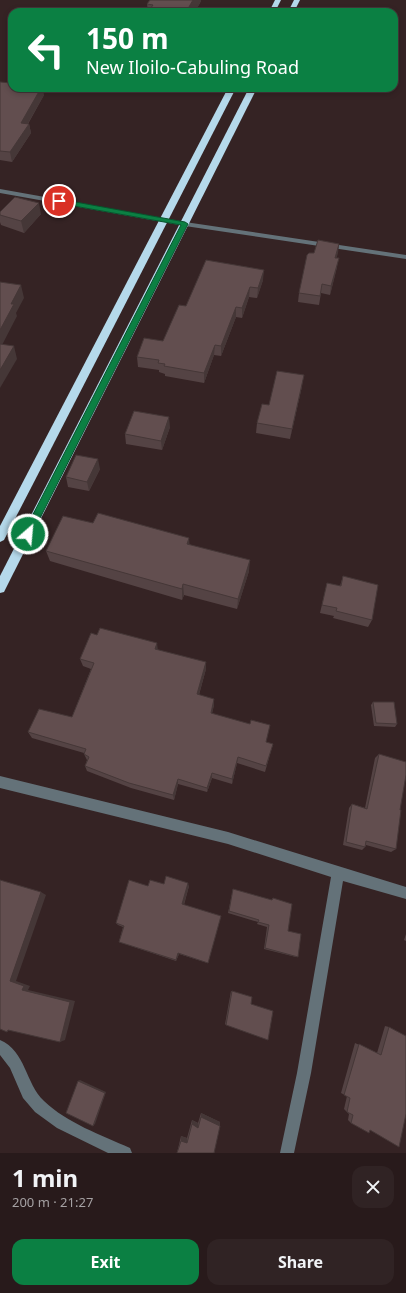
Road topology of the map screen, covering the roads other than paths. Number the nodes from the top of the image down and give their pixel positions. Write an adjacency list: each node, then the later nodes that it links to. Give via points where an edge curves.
1 (230, 92): 4 (highway)
2 (251, 92): 5 (highway)
3 (0, 191): 4 (street)
4 (162, 220): 5 (street); 7 (highway)
5 (185, 224): 6 (street); 8 (highway)
6 (406, 257)
7 (0, 537)
8 (0, 588)
9 (0, 782): 10 (street, via 228,838)
10 (338, 873): 11 (street); 14 (street, via 304,1073)
11 (406, 893)
12 (0, 1047): 13 (street, via 12,1058 32,1098 40,1108 94,1140)
13 (125, 1153)
14 (287, 1153)

